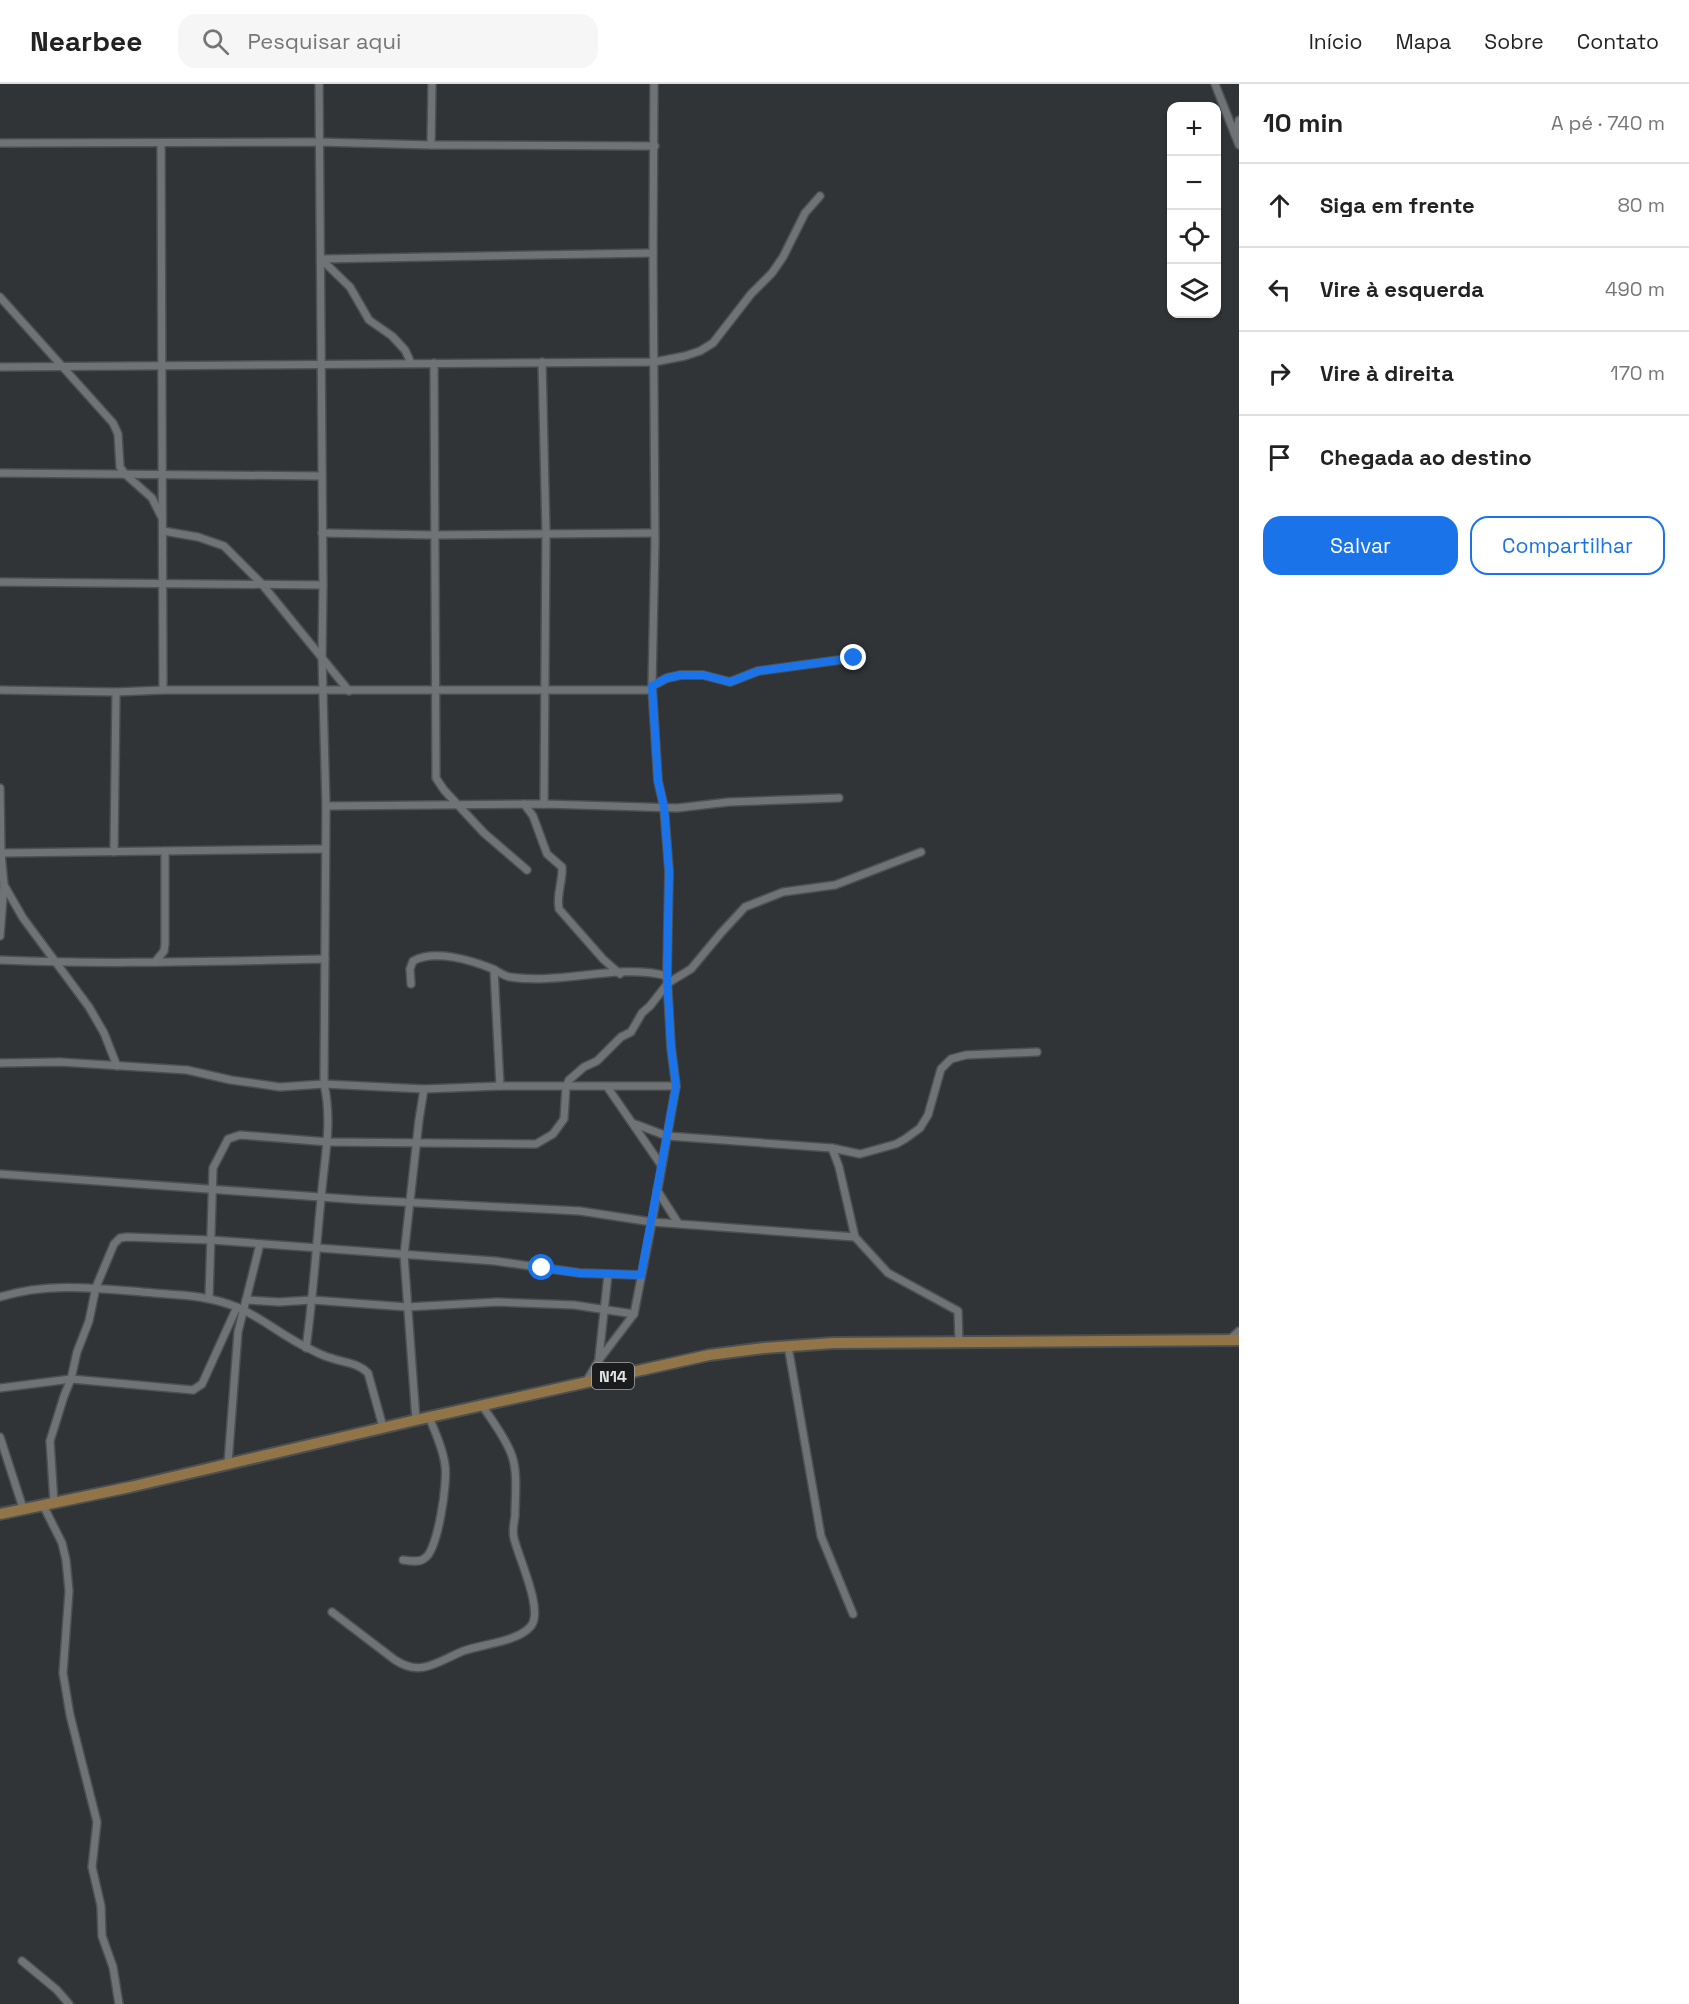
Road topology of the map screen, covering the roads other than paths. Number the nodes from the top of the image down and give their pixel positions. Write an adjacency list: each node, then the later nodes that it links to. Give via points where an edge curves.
1 (319, 84): 7 (street)
2 (432, 84): 10 (street)
3 (654, 84): 12 (street)
4 (1215, 84): 6 (street)
5 (1239, 120): 6 (street)
6 (1235, 135): 11 (street)
7 (318, 142): 9 (street); 10 (street); 15 (street)
8 (0, 143): 9 (street)
9 (160, 143): 22 (street)
10 (431, 145): 12 (street)
11 (1239, 145)
12 (655, 146): 14 (street)
13 (820, 196): 18 (street, via 805,213 772,273 713,342 700,351)
14 (653, 253): 15 (street); 18 (street)
15 (321, 259): 19 (street); 20 (street, via 350,288 369,320 405,350)
16 (0, 297): 23 (street)
17 (542, 362): 18 (street); 21 (street); 31 (street)
18 (654, 362): 32 (street)
19 (322, 363): 20 (street); 22 (street); 28 (street)
20 (411, 363): 21 (street)
21 (434, 363): 33 (street)
22 (163, 365): 23 (street); 27 (street)
23 (61, 366): 24 (street); 26 (street, via 118,429 120,467)
24 (0, 367)
25 (0, 473): 26 (street)
26 (125, 474): 27 (street); 29 (street, via 152,498)
27 (163, 474): 28 (street); 29 (street)
28 (322, 476): 30 (street)
29 (163, 528): 35 (street); 36 (street, via 224,546)
30 (322, 533): 33 (street); 37 (street)
31 (546, 533): 32 (street); 33 (street); 46 (street)
32 (654, 533): 40 (street)
33 (434, 535): 43 (street)
34 (0, 582): 35 (street)
35 (164, 583): 36 (street); 42 (street)
36 (261, 583): 37 (street); 38 (street)
37 (324, 585): 38 (street)
38 (321, 656): 44 (street); 45 (street)
39 (854, 658): 40 (street, via 758,671 730,682 703,675 681,675)
40 (652, 688): 46 (street); 54 (street, via 658,781)
41 (0, 690): 47 (street)
42 (163, 690): 44 (street); 47 (street)
43 (436, 690): 45 (street); 46 (street); 52 (street, via 436,778)
44 (323, 691): 45 (street); 53 (street)
45 (349, 691)
46 (545, 691): 51 (street)
47 (116, 692): 57 (street)
48 (0, 788): 59 (street)
49 (839, 798): 54 (street)
50 (524, 804): 51 (street); 52 (street); 68 (street, via 533,816 547,854 562,867 559,909)
51 (544, 804): 54 (street)
52 (459, 805): 53 (street); 60 (street)
53 (326, 806): 55 (street)
54 (664, 807): 69 (street, via 670,898)
55 (324, 849): 56 (street); 63 (street)
56 (165, 851): 57 (street); 65 (street, via 165,944)
57 (114, 852): 59 (street)
58 (921, 852): 69 (street, via 835,885 783,892 746,907 691,969)
59 (1, 853): 61 (street)
60 (527, 870)
61 (4, 885): 62 (street); 66 (street)
62 (0, 936)
63 (325, 958): 65 (street); 74 (street)
64 (0, 960): 66 (street)
65 (155, 962): 66 (street)
66 (56, 963): 73 (street, via 94,1015)
67 (494, 970): 68 (street, via 507,976 535,979); 70 (street, via 438,954 422,956 413,961); 75 (street)
68 (620, 974): 69 (street, via 657,974)
69 (668, 980): 76 (street); 77 (street, via 631,1032 584,1067)
70 (411, 984)
71 (1037, 1052): 84 (street, via 951,1059 941,1069 928,1115 920,1128 896,1144 860,1154)
72 (0, 1063): 73 (street)
73 (117, 1066): 74 (street, via 187,1070 280,1087)
74 (324, 1084): 79 (street); 82 (street)
75 (501, 1086): 77 (street); 79 (street)
76 (676, 1086): 78 (street); 81 (street)
77 (566, 1088): 78 (street); 83 (street, via 564,1119 553,1134 536,1144)
78 (608, 1088): 80 (street)
79 (424, 1089): 83 (street)
80 (635, 1124): 81 (street); 85 (street)
81 (667, 1136): 84 (street); 85 (street)
82 (328, 1142): 83 (street); 87 (street, via 240,1135 228,1138 213,1168); 89 (street)
83 (417, 1144): 90 (street)
84 (832, 1148): 93 (street)
85 (661, 1165): 88 (street)
86 (0, 1174): 87 (street)
87 (212, 1188): 89 (street); 94 (street)
88 (657, 1190): 91 (street); 92 (street)
89 (321, 1196): 90 (street); 96 (street)
90 (410, 1201): 91 (street, via 580,1211); 97 (street)
91 (652, 1222): 92 (street); 99 (street)
92 (678, 1223): 93 (street)
93 (855, 1237): 111 (street, via 888,1273 957,1311)
94 (211, 1240): 95 (street); 100 (street, via 120,1238); 102 (street)
95 (260, 1244): 96 (street); 103 (street)
96 (316, 1248): 97 (street); 104 (street)
97 (404, 1255): 98 (street); 105 (street)
98 (608, 1275): 99 (street); 107 (street)
99 (641, 1275): 108 (street)
100 (96, 1287): 101 (street, via 32,1289); 102 (street); 115 (street)
101 (0, 1297)
102 (208, 1298): 106 (street)
103 (246, 1300): 104 (street); 106 (street)
104 (312, 1300): 105 (street); 113 (street)
105 (407, 1307): 107 (street, via 498,1302); 120 (street)
106 (240, 1308): 113 (street); 115 (street, via 202,1384 193,1390); 123 (street)
107 (605, 1309): 108 (street); 114 (street)
108 (634, 1314): 114 (street)
109 (1239, 1331): 110 (street)
110 (1234, 1340): 111 (main road, N14)
111 (959, 1343): 112 (main road, N14)
112 (788, 1346): 116 (main road, N14, via 709,1355); 129 (street, via 820,1536)
113 (306, 1347): 121 (street, via 362,1367 368,1373)
114 (599, 1360): 116 (street)
115 (71, 1379): 117 (street); 124 (street, via 50,1441)
116 (586, 1382): 118 (main road, N14)
117 (0, 1388)
118 (482, 1405): 119 (main road, N14); 128 (street, via 513,1458 513,1536 536,1615 532,1625 522,1633 414,1669 395,1660)
119 (429, 1417): 120 (main road, N14); 127 (street, via 446,1467 444,1498 428,1557 420,1561)
120 (416, 1420): 121 (main road, N14)
121 (383, 1427): 123 (main road, N14)
122 (0, 1437): 125 (street)
123 (228, 1463): 124 (main road, N14)
124 (49, 1504): 125 (main road, N14); 132 (street, via 66,1560 69,1591 63,1673 97,1822 92,1867 101,1906 102,1936 113,1967)
125 (23, 1508): 126 (main road, N14)
126 (0, 1514)
127 (403, 1560)
128 (332, 1612)
129 (853, 1614)
130 (22, 1961): 131 (street)
131 (69, 2004)
132 (119, 2004)

